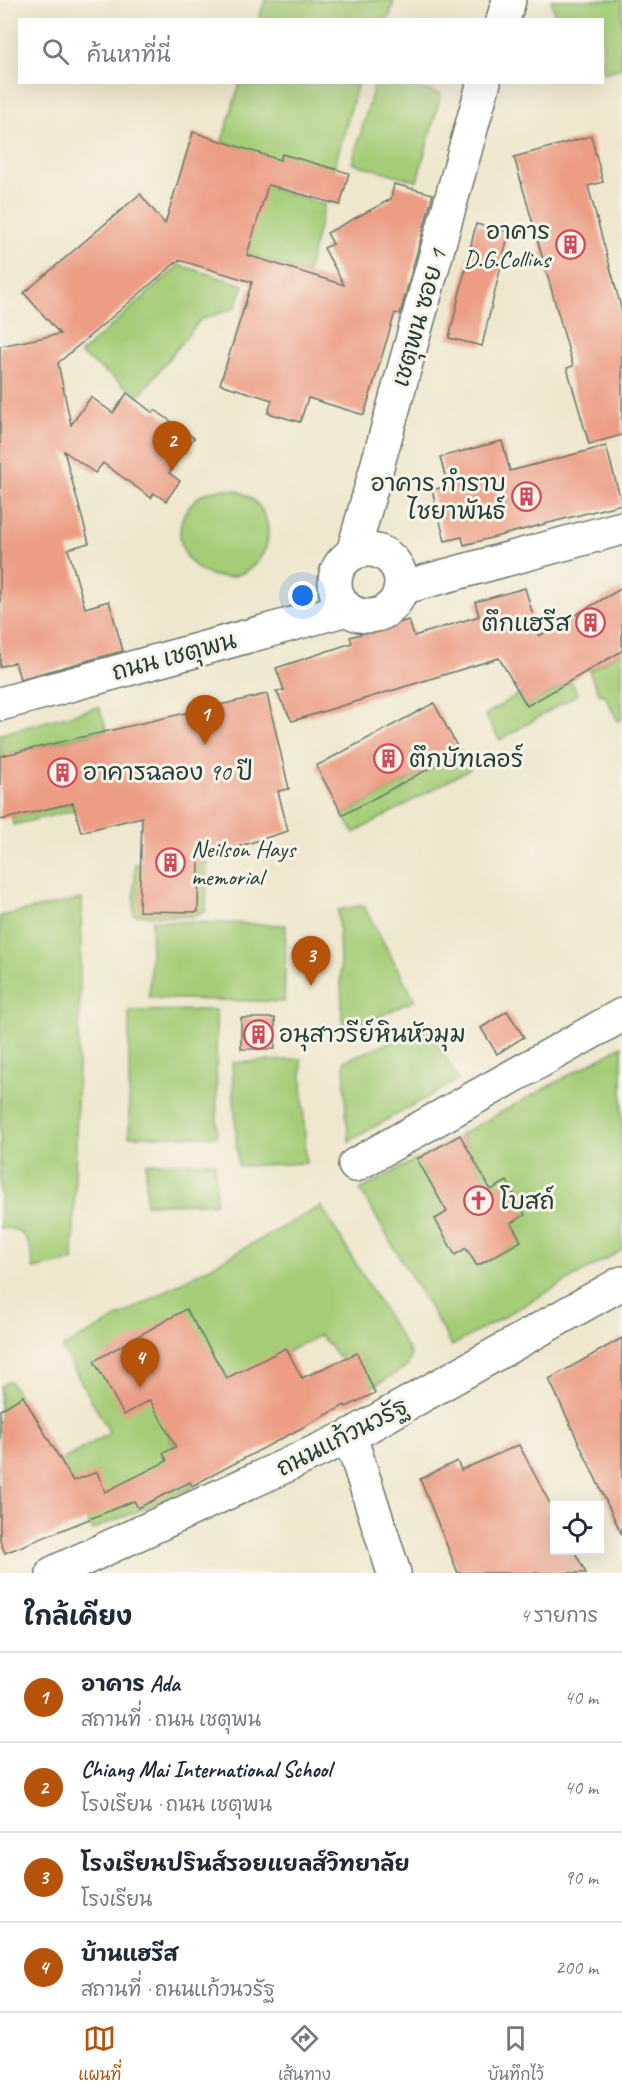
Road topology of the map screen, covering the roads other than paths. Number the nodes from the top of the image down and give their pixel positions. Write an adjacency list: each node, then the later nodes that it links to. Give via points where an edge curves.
1 (509, 0): 2 (street)
2 (504, 18)
3 (483, 84): 5 (street, เชตุพน ซอย 1)
4 (622, 528): 6 (street)
5 (353, 553): 6 (street, via 370,549 390,557 398,566); 7 (street, via 340,564 334,584 336,595)
6 (401, 588): 7 (street, via 398,598 382,613 360,615)
7 (347, 609): 8 (street, ถนน เชตุพน)
8 (0, 704)
9 (622, 1015): 10 (street)
10 (355, 1165)
11 (622, 1283): 12 (street, ถนนแก้วนวรัฐ)
12 (350, 1436): 13 (street, ถนนแก้วนวรัฐ); 14 (street)
13 (53, 1573)
14 (394, 1573)

